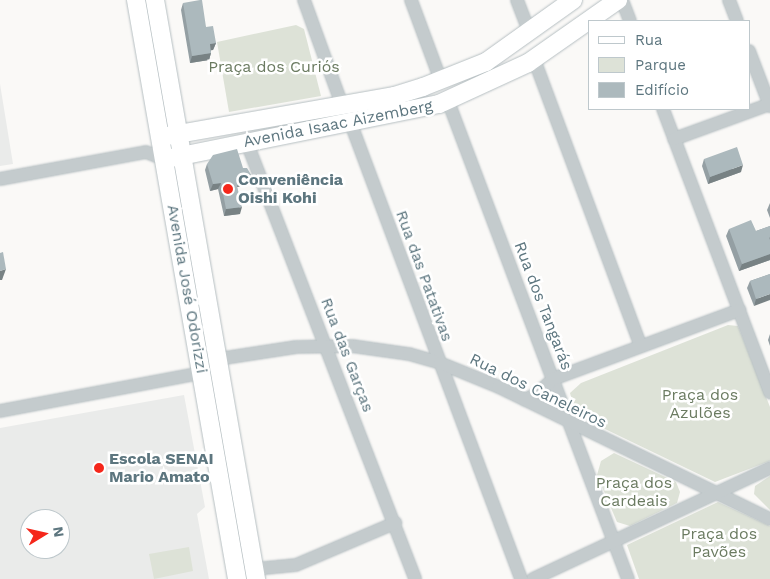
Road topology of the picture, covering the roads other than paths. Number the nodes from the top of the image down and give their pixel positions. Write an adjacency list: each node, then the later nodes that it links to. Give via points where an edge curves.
1 (136, 0): 24 (main road, Avenida José Odorizzi)
2 (155, 0): 23 (main road, Avenida José Odorizzi)
3 (304, 0): 19 (street)
4 (410, 0): 17 (street)
5 (517, 0): 14 (street)
6 (573, 0): 14 (main road, Avenida Isaac Aizemberg)
7 (618, 0): 10 (main road, Avenida Isaac Aizemberg)
8 (622, 0): 11 (street)
9 (729, 0): 12 (street)
10 (590, 20)
11 (630, 20)
12 (738, 20)
13 (588, 21): 16 (main road, Avenida Isaac Aizemberg)
14 (529, 32): 17 (main road, Avenida Isaac Aizemberg, via 486,62)
15 (750, 54): 20 (street)
16 (534, 59): 18 (main road, Avenida Isaac Aizemberg); 33 (street)
17 (441, 81): 19 (main road, Avenida Isaac Aizemberg, via 394,96)
18 (448, 101): 22 (main road, Avenida Isaac Aizemberg); 37 (street, Rua dos Tangarás)
19 (342, 105): 23 (main road, Avenida Isaac Aizemberg)
20 (770, 105): 25 (street)
21 (663, 110): 25 (street)
22 (351, 124): 26 (main road, Avenida Isaac Aizemberg); 35 (street, Rua das Patativas)
23 (178, 134): 24 (main road, Avenida Isaac Aizemberg); 28 (main road, Avenida José Odorizzi)
24 (159, 138): 27 (street); 29 (main road, Avenida José Odorizzi)
25 (674, 139): 31 (street)
26 (247, 143): 28 (main road, Avenida Isaac Aizemberg); 32 (street, Rua das Garças)
27 (146, 152): 29 (street); 30 (street)
28 (181, 156): 29 (main road, Avenida Isaac Aizemberg); 34 (main road, Avenida José Odorizzi)
29 (164, 159): 36 (main road, Avenida José Odorizzi)
30 (0, 179)
31 (740, 310): 33 (street); 38 (street)
32 (324, 345): 34 (street, Rua dos Caneleiros); 35 (street, Rua dos Caneleiros, via 376,349); 45 (street, Rua das Garças)
33 (641, 346): 37 (street)
34 (218, 358): 47 (main road, Avenida José Odorizzi)
35 (440, 363): 39 (street, Rua dos Caneleiros); 50 (street, Rua das Patativas)
36 (202, 373): 40 (street); 48 (main road, Avenida José Odorizzi)
37 (553, 379): 39 (street); 41 (street, Rua dos Tangarás)
38 (770, 392)
39 (525, 400): 41 (street, Rua dos Caneleiros)
40 (0, 411)
41 (569, 422): 43 (street, Rua dos Caneleiros); 46 (street, Rua dos Tangarás)
42 (770, 468): 43 (street)
43 (716, 493): 44 (street, Rua dos Caneleiros); 46 (street)
44 (770, 519)
45 (395, 523): 47 (street, via 296,564); 49 (street, Rua das Garças)
46 (613, 541): 51 (street); 52 (street, Rua dos Tangarás)
47 (256, 576)
48 (237, 579)
49 (415, 579)
50 (521, 579)
51 (533, 579)
52 (628, 579)

